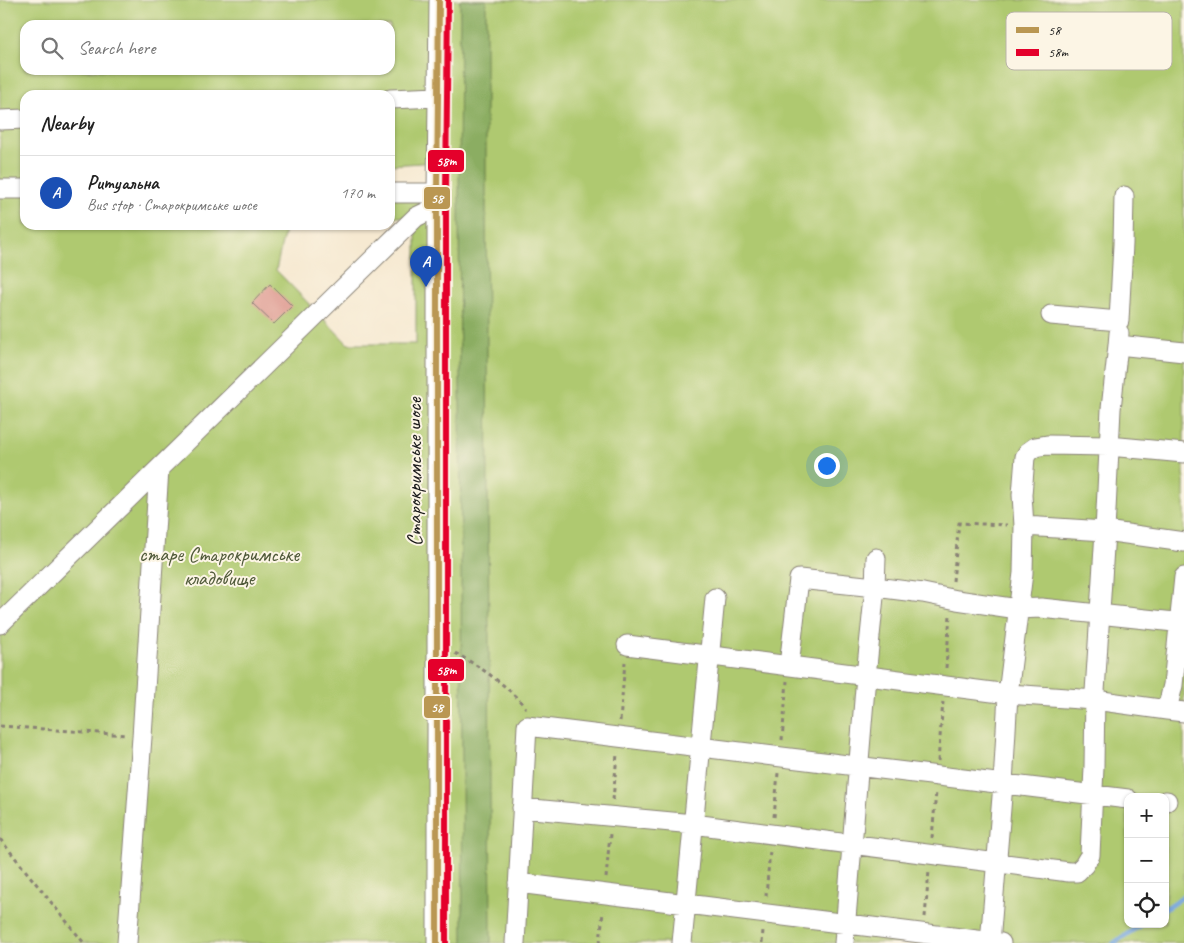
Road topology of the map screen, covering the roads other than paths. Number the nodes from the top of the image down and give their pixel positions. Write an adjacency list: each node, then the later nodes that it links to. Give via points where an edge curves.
1 (439, 0): 2 (street, Старокримське шосе)
2 (438, 97): 3 (street); 10 (street, Старокримське шосе)
3 (395, 99)
4 (20, 119): 5 (street)
5 (0, 120)
6 (0, 189): 7 (street)
7 (20, 189)
8 (395, 194): 10 (street)
9 (1124, 196): 12 (street)
10 (437, 200): 17 (street); 50 (street, Старокримське шосе)
11 (1051, 315): 12 (street)
12 (1119, 321): 13 (street)
13 (1118, 345): 14 (street); 15 (street)
14 (1184, 352)
15 (1109, 446): 16 (street); 18 (street, via 1047,445 1028,452 1022,495); 19 (street)
16 (1184, 453)
17 (159, 469): 28 (street); 49 (street)
18 (1024, 526): 19 (street); 25 (street)
19 (1105, 531): 20 (street); 26 (street)
20 (1184, 542)
21 (876, 558): 23 (street)
22 (1184, 577): 27 (street)
23 (875, 588): 25 (street); 31 (street, via 799,578); 32 (street)
24 (715, 598): 30 (street)
25 (1018, 609): 26 (street); 33 (street)
26 (1100, 613): 27 (street); 34 (street)
27 (1182, 622): 35 (street, via 1173,685)
28 (0, 624)
29 (627, 645): 30 (street)
30 (708, 655): 31 (street); 36 (street)
31 (789, 666): 32 (street)
32 (866, 676): 33 (street); 37 (street)
33 (1008, 694): 34 (street); 38 (street)
34 (1095, 700): 35 (street); 39 (street)
35 (1175, 711)
36 (700, 747): 37 (street); 41 (street, via 526,726); 42 (street)
37 (858, 766): 38 (street); 43 (street)
38 (1003, 784): 39 (street); 44 (street)
39 (1093, 795): 40 (street); 44 (street, via 1090,855 1077,872)
40 (1124, 799)
41 (522, 808): 42 (street); 45 (street)
42 (693, 824): 43 (street); 46 (street)
43 (852, 844): 44 (street); 47 (street)
44 (997, 862): 48 (street)
45 (518, 883): 46 (street); 51 (street)
46 (685, 904): 47 (street); 52 (street)
47 (846, 924): 48 (street); 53 (street)
48 (994, 942)
49 (127, 943)
50 (437, 943)
51 (515, 943)
52 (682, 943)
53 (844, 943)

